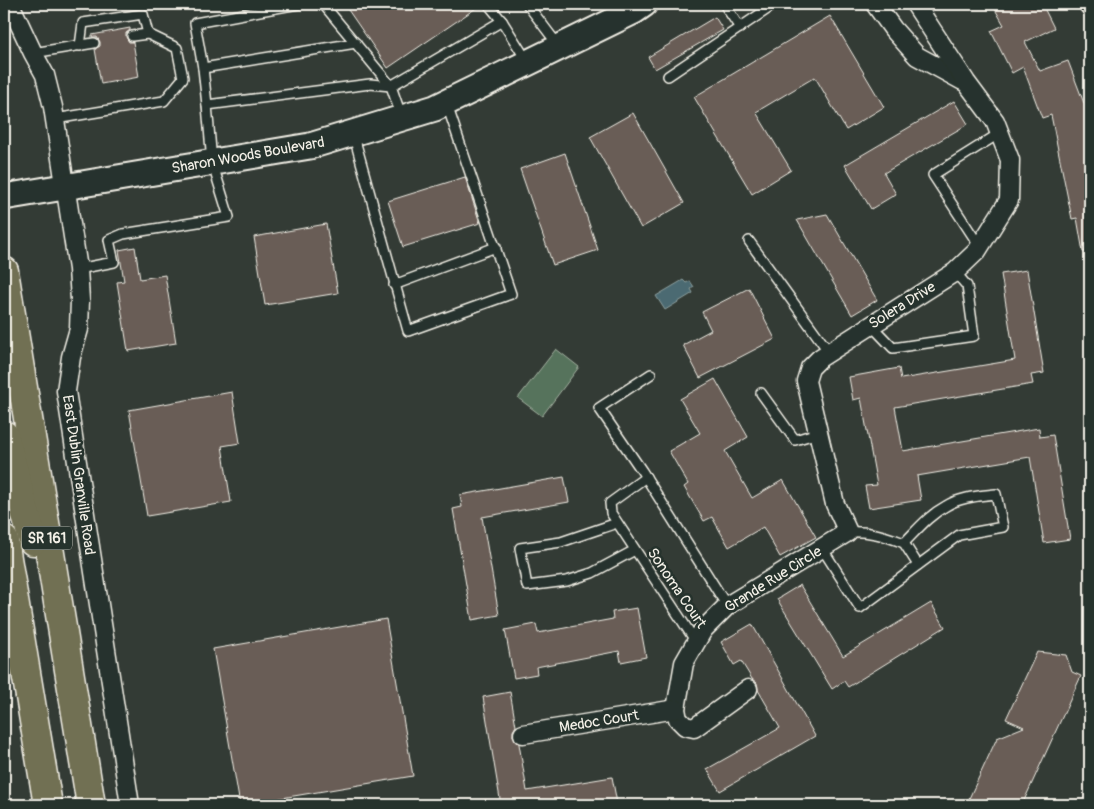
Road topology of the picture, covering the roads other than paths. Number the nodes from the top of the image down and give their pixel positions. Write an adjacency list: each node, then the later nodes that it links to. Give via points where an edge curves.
1 (10, 4): 21 (street, East Dublin Granville Road)
2 (298, 4): 23 (lane, via 195,24)
3 (323, 4): 18 (lane)
4 (488, 4): 13 (lane)
5 (526, 4): 20 (lane)
6 (644, 4): 20 (street, Sharon Woods Boulevard)
7 (724, 4): 14 (lane)
8 (776, 4): 14 (lane)
9 (875, 4): 25 (street, Solera Drive, via 917,56)
10 (916, 4): 25 (street, Solera Drive)
11 (1088, 4): 12 (street)
12 (1090, 7)
13 (502, 22): 22 (lane); 26 (lane)
14 (740, 28): 24 (lane)
15 (148, 34): 16 (lane); 19 (lane, via 143,14 83,23); 30 (lane, via 177,48 183,78 164,101)
16 (132, 36)
17 (94, 43): 19 (lane)
18 (356, 43): 23 (lane); 26 (lane)
19 (80, 46): 21 (lane)
20 (559, 47): 22 (street, Sharon Woods Boulevard)
21 (33, 53): 30 (street, East Dublin Granville Road, via 45,74)
22 (528, 63): 27 (street, Sharon Woods Boulevard)
23 (203, 68): 28 (lane)
24 (668, 76)
25 (966, 82): 32 (street, Solera Drive)
26 (391, 86): 28 (lane, via 370,84); 29 (lane)
27 (446, 102): 29 (street, Sharon Woods Boulevard); 37 (lane)
28 (207, 106): 33 (lane)
29 (402, 118): 31 (street, Sharon Woods Boulevard)
30 (55, 119): 34 (street, East Dublin Granville Road)
31 (352, 133): 33 (street, Sharon Woods Boulevard, via 310,146); 42 (lane)
32 (1000, 133): 38 (street, Solera Drive, via 1010,160 1009,200); 38 (lane, via 933,175)
33 (212, 162): 34 (street, Sharon Woods Boulevard); 39 (lane, via 228,217 123,234 109,240 114,262)
34 (64, 186): 35 (street, Sharon Woods Boulevard); 39 (street, East Dublin Granville Road)
35 (4, 197)
36 (750, 241): 44 (lane)
37 (496, 247): 42 (lane); 42 (lane, via 511,294 408,331)
38 (980, 247): 41 (street, Solera Drive)
39 (78, 269): 65 (street, East Dublin Granville Road, via 79,329 66,391)
40 (4, 271): 59 (main road, SR 161)
41 (955, 272): 43 (street, Solera Drive); 43 (lane, via 967,286 974,336 893,348)
42 (394, 285)
43 (871, 325): 44 (street, Solera Drive)
44 (829, 352): 47 (street, Solera Drive, via 810,368 806,382)
45 (651, 374): 49 (lane, via 599,408)
46 (761, 393): 47 (lane, via 795,440)
47 (818, 432): 51 (street, Solera Drive, via 835,504)
48 (4, 434): 59 (main road)
49 (646, 477): 50 (lane, via 610,503); 57 (lane)
50 (617, 523): 55 (lane, Sonoma Court); 55 (lane, Sonoma Court, via 561,542 520,548 527,586 567,581 592,573)
51 (848, 532): 53 (lane, via 866,532); 54 (street, Grande Rue Circle)
52 (4, 540): 63 (main road, SR 161)
53 (904, 543): 56 (lane); 56 (lane, via 947,505 996,494 1003,527 959,535)
54 (822, 548): 56 (lane, via 860,608); 57 (street, Grande Rue Circle)
55 (635, 550): 58 (lane, Sonoma Court)
56 (918, 565)
57 (727, 606): 58 (street, Grande Rue Circle, via 703,630)
58 (696, 642): 61 (street, Grande Rue Circle, via 684,663)
59 (65, 645): 64 (main road, SR 161)
60 (748, 689): 61 (street, via 694,728 685,726 678,719)
61 (676, 709): 62 (street, Medoc Court)
62 (523, 734)
63 (48, 805)
64 (91, 805)
65 (130, 805)

